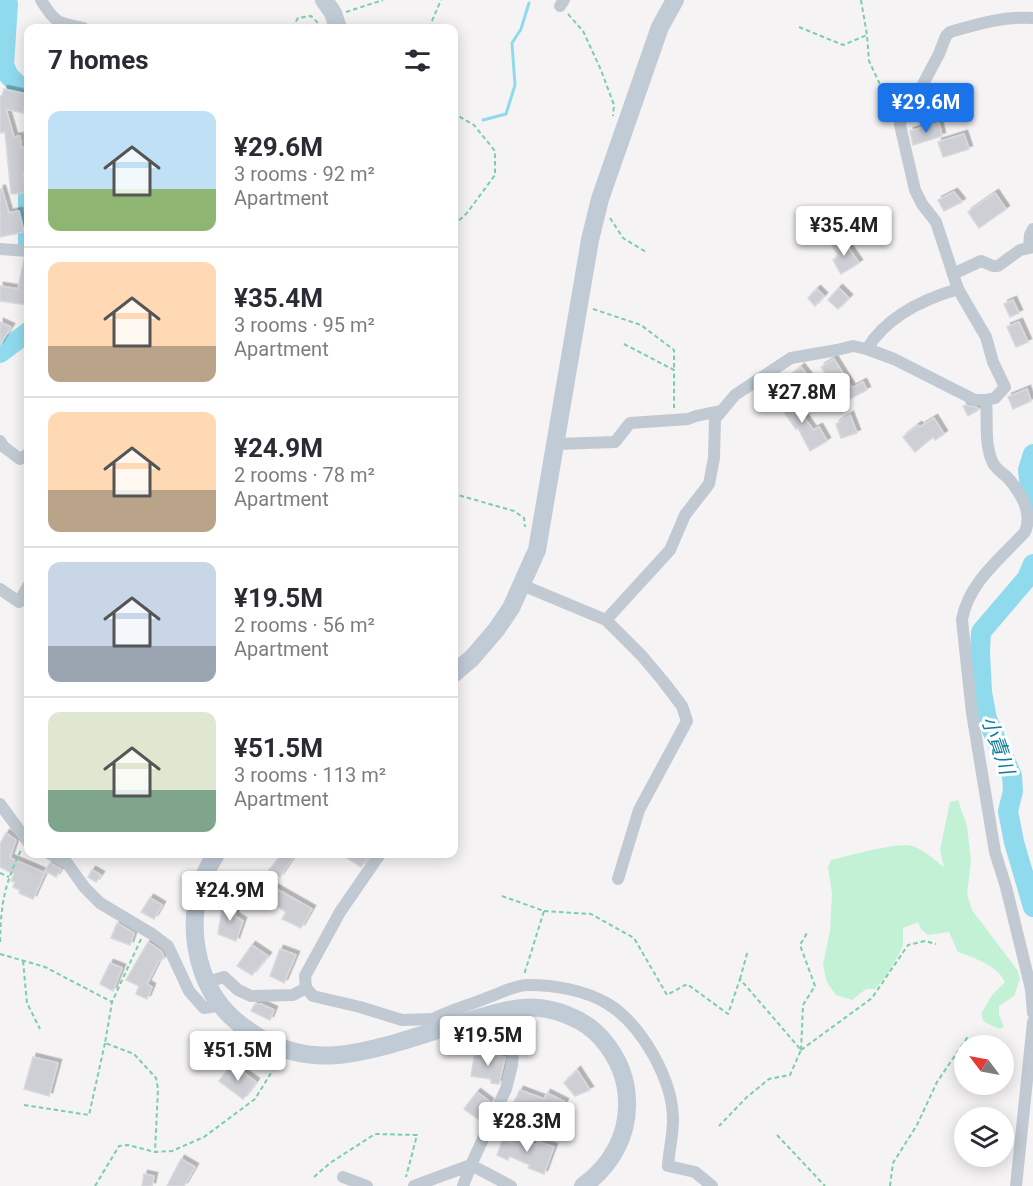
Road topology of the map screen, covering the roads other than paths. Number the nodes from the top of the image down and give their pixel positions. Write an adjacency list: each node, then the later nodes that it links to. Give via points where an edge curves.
1 (41, 0): 6 (street, via 52,18)
2 (324, 0): 5 (street)
3 (675, 0): 16 (street, via 660,27 600,202 590,240)
4 (1033, 18): 11 (street, via 994,20 950,32 900,122 915,190 936,222)
5 (342, 21)
6 (61, 24)
7 (1033, 229): 8 (street)
8 (1031, 247): 11 (street, via 998,266 981,261)
9 (0, 249): 10 (street)
10 (24, 251)
11 (952, 274): 12 (street)
12 (958, 289): 13 (street, via 927,299 899,317 882,329); 14 (street, via 986,337 1005,387 995,398)
13 (867, 349): 14 (street, via 975,400); 15 (street, via 853,346 791,358 735,395)
14 (986, 400): 19 (street, via 986,440 991,460 1030,513)
15 (720, 411): 16 (street, via 688,419 630,423 615,442); 23 (street, via 715,419 709,484 685,514 670,550)
16 (557, 444): 20 (street, via 537,550)
17 (1, 447): 18 (street, via 20,459)
18 (24, 456)
19 (1029, 534): 35 (street, via 972,590 962,620 993,840 1031,988)
20 (522, 585): 23 (street); 24 (street, via 496,630)
21 (0, 589): 22 (street, via 19,602)
22 (24, 593)
23 (606, 620): 30 (street, via 663,681 682,706 687,720 639,810)
24 (458, 670)
25 (0, 804): 26 (street)
26 (24, 837)
27 (58, 858): 33 (street, via 67,863 100,903 168,946 189,991 204,1008)
28 (213, 858): 31 (street, via 197,897 193,923)
29 (377, 858): 32 (street, via 340,912 305,976)
30 (618, 879)
31 (207, 982): 32 (street, via 224,977 251,996 293,995); 33 (street)
32 (306, 987): 37 (street, via 313,996 402,1020)
33 (221, 1005): 37 (street, via 230,1018 257,1037 308,1054 337,1055 399,1041)
34 (515, 1009): 37 (street); 38 (street, via 512,1065 506,1089); 44 (street, via 562,1012 596,1032 613,1052 626,1082 627,1114 619,1146 596,1177)
35 (1033, 1013)
36 (1033, 1022): 46 (street)
37 (435, 1024): 45 (street, via 450,1011 526,985 580,991 608,1004 629,1022 653,1055 668,1086 673,1120 668,1166 695,1172)
38 (471, 1164): 41 (street); 42 (street); 43 (street)
39 (343, 1177): 40 (street)
40 (367, 1186)
41 (414, 1186)
42 (463, 1186)
43 (511, 1186)
44 (583, 1186)
45 (712, 1186)
46 (1016, 1186)

